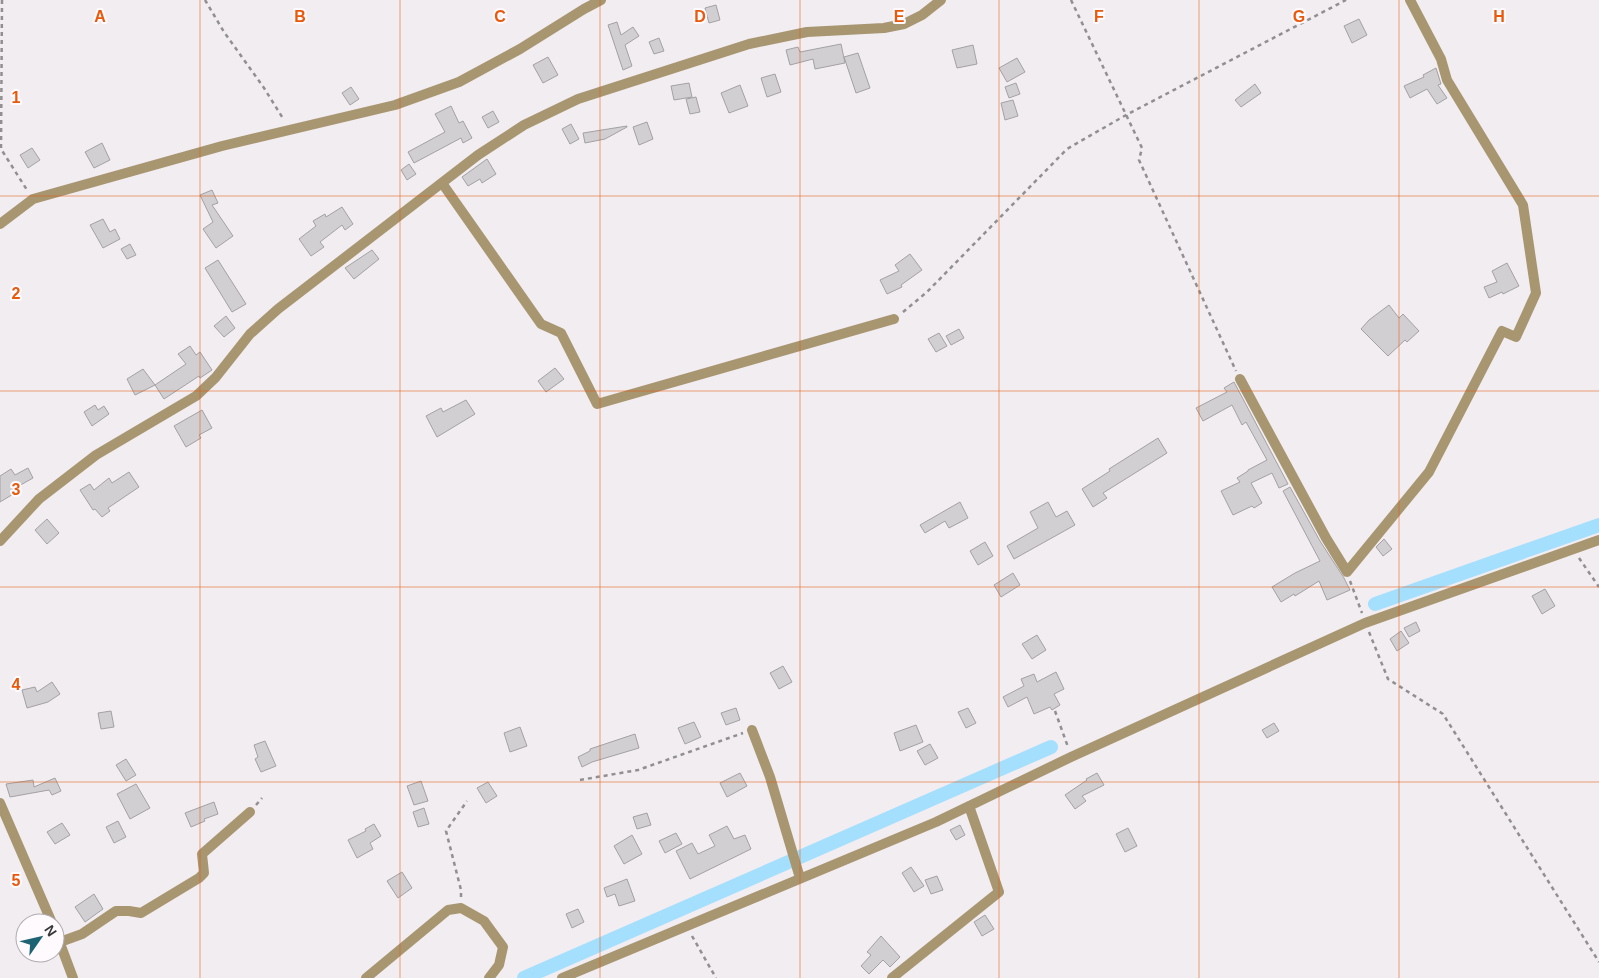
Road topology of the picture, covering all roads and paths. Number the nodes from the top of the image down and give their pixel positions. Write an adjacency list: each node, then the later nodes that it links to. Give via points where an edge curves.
1 (2, 0): 11 (path, via 2,149)
2 (205, 0): 9 (path)
3 (601, 0): 9 (street, via 459,82 395,104)
4 (941, 0): 10 (street, via 904,24 807,32 749,44 578,99 524,125)
5 (1071, 0): 8 (path)
6 (1346, 0): 8 (path)
7 (1410, 0): 18 (street, via 1441,59 1447,80 1523,205 1536,293 1516,337 1502,331 1429,472)
8 (1126, 115): 13 (path, via 1067,149 927,292); 14 (path, via 1142,148 1139,160)
9 (290, 130): 11 (street, via 213,148)
10 (442, 183): 13 (street, via 541,324 561,333 597,404); 16 (street, via 278,309 250,334 216,377 196,396 96,455 40,499)
11 (32, 200): 12 (street)
12 (0, 224)
13 (894, 320)
14 (1240, 379): 18 (street)
15 (1599, 540): 17 (street)
16 (0, 542)
17 (1573, 548): 19 (path); 20 (street)
18 (1347, 572): 20 (path)
19 (1599, 587)
20 (1365, 623): 23 (street); 35 (path, via 1388,679 1443,714)
21 (1055, 711): 23 (path)
22 (752, 730): 24 (path, via 638,770); 29 (street)
23 (1071, 757): 27 (street)
24 (580, 780)
25 (467, 801): 30 (path, via 446,830 461,890)
26 (0, 803): 31 (street)
27 (970, 806): 29 (street); 41 (street, via 999,892)
28 (250, 812): 33 (street, via 202,854 204,873 199,878 141,913 116,911 82,934)
29 (800, 878): 32 (street)
30 (461, 908): 37 (street, via 448,910); 38 (street, via 484,921 503,947 499,964)
31 (48, 913)
32 (686, 926): 39 (street); 40 (path)
33 (65, 940)
34 (65, 956): 36 (street)
35 (1599, 962)
36 (73, 978)
37 (366, 978)
38 (489, 978)
39 (562, 978)
40 (716, 978)
41 (892, 978)

